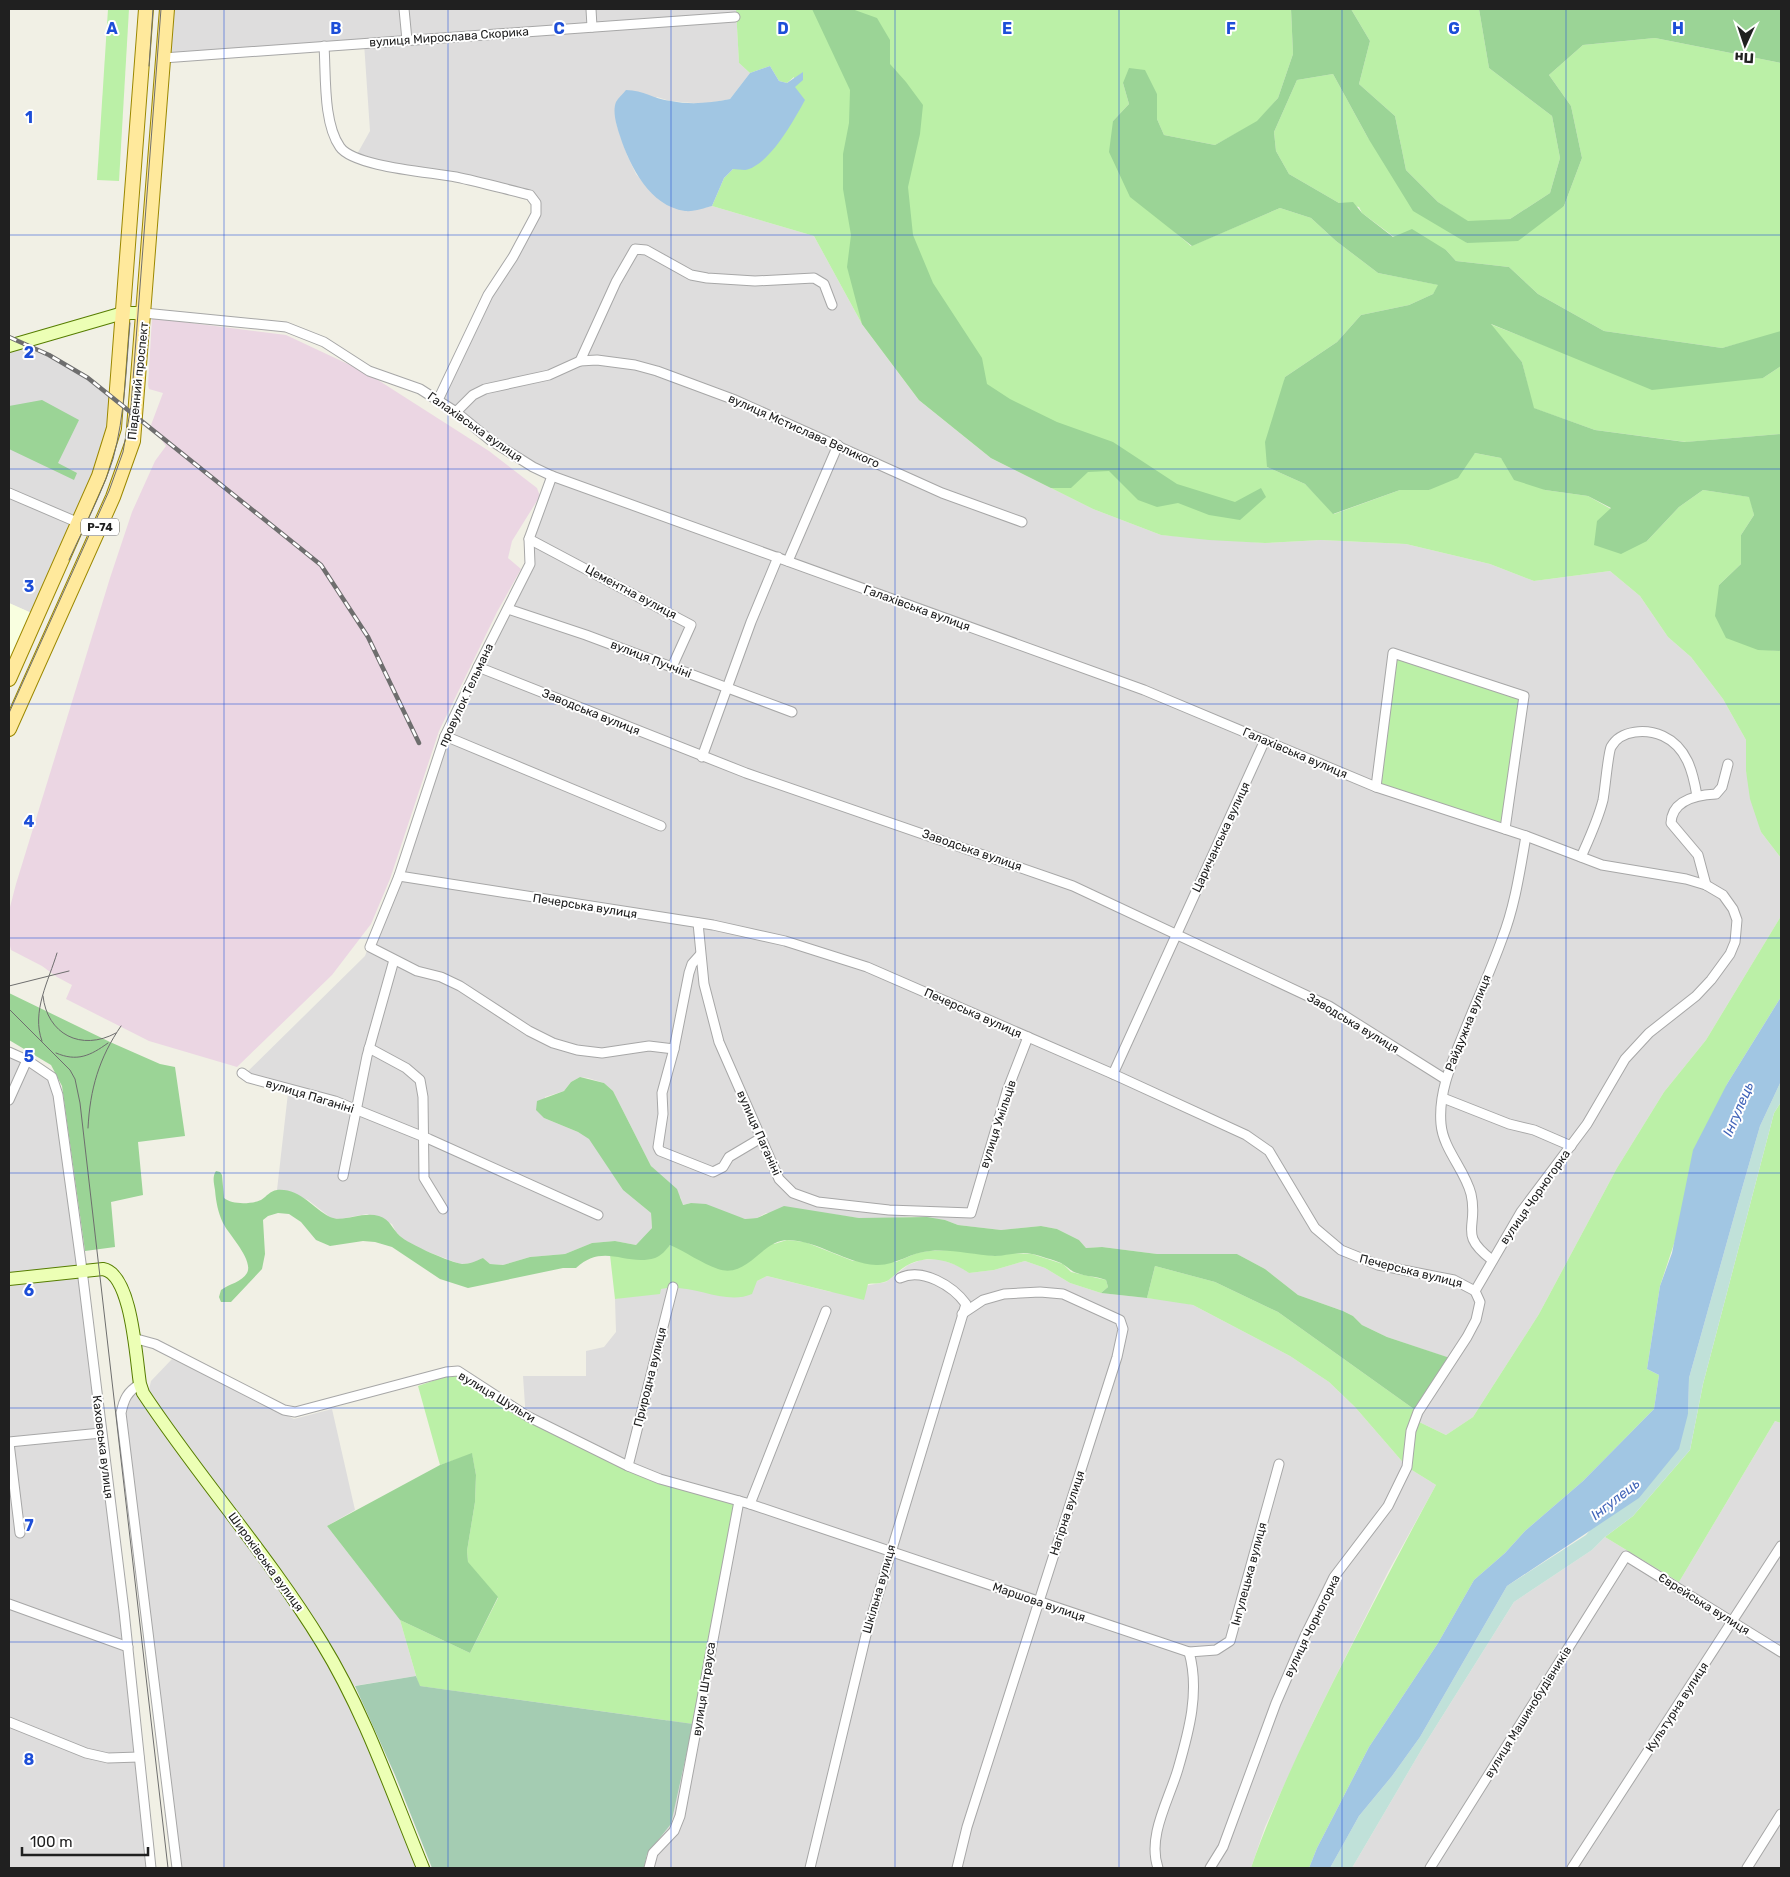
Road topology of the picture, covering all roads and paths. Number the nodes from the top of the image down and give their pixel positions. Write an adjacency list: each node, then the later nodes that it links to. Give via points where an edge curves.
1 (146, 9): 12 (main road, Південний проспект / Р-74)
2 (167, 9): 9 (main road, Південний проспект / Р-74)
3 (404, 9): 7 (street)
4 (591, 9): 6 (street)
5 (735, 17): 6 (street, вулиця Мирослава Скорика)
6 (592, 27): 7 (street, вулиця Мирослава Скорика)
7 (407, 40): 8 (street, вулиця Мирослава Скорика)
8 (324, 46): 9 (street, вулиця Мирослава Скорика); 15 (street, via 331,124 343,151 390,168 455,177 530,195 536,203 536,214 488,295)
9 (163, 58): 11 (main road, Південний проспект / Р-74)
10 (832, 306): 14 (street, via 824,284 814,278 755,281 707,278 692,274 646,250 635,249 616,282)
11 (144, 312): 12 (main road); 15 (street, Галахівська вулиця, via 286,326 324,342 369,371 420,389); 31 (main road, Південний проспект / Р-74, via 135,429 130,452)
12 (123, 313): 13 (main road); 21 (main road, Південний проспект / Р-74, via 114,428 101,472)
13 (9, 346)
14 (580, 361): 16 (street, вулиця Мстислава Великого, via 549,375 485,389 472,395); 17 (street, вулиця Мстислава Великого, via 614,361 657,371 735,400)
15 (438, 400): 16 (street, Галахівська вулиця)
16 (456, 412): 18 (street, Галахівська вулиця, via 490,440)
17 (838, 445): 20 (street, вулиця Мстислава Великого, via 942,493); 24 (street)
18 (552, 476): 22 (street, провулок Тельмана); 23 (street, Галахівська вулиця)
19 (9, 493): 21 (street)
20 (1022, 522)
21 (79, 523): 28 (main road, Південний проспект / Р-74)
22 (529, 539): 25 (street, провулок Тельмана, via 530,564); 26 (street, Цементна вулиця, via 691,625)
23 (778, 557): 24 (street, Галахівська вулиця); 29 (street)
24 (788, 561): 33 (street, Галахівська вулиця, via 1144,690)
25 (508, 609): 26 (street, вулиця Пуччіні); 27 (street, провулок Тельмана)
26 (672, 666): 29 (street, вулиця Пуччіні)
27 (478, 667): 32 (street, провулок Тельмана); 34 (street, Заводська вулиця)
28 (9, 679)
29 (727, 688): 30 (street, вулиця Пуччіні); 34 (street)
30 (792, 712)
31 (9, 729)
32 (445, 736): 38 (street); 42 (street, провулок Тельмана)
33 (1264, 740): 36 (street, Галахівська вулиця); 45 (street, Царичанська вулиця)
34 (702, 757): 45 (street, Заводська вулиця, via 1074,886)
35 (1728, 764): 37 (street, via 1722,787 1716,794)
36 (1376, 787): 39 (street, Галахівська вулиця); 39 (street, via 1393,653 1524,696)
37 (1697, 796): 41 (street, via 1689,764 1681,748 1670,739 1638,731 1621,737 1611,748 1602,802); 43 (street, via 1676,806 1671,823 1698,855)
38 (661, 826)
39 (1505, 829): 40 (street, Галахівська вулиця)
40 (1526, 836): 41 (street, Галахівська вулиця); 55 (street, Райдужна вулиця, via 1514,900 1503,937)
41 (1580, 857): 43 (street, Галахівська вулиця, via 1615,869)
42 (399, 876): 44 (street, Печерська вулиця); 47 (street, провулок Тельмана, via 370,947)
43 (1706, 885): 61 (street, вулиця Чорногорка, via 1723,895 1735,914 1737,935 1730,954 1696,996 1649,1033 1625,1059)
44 (698, 923): 46 (street, вулиця Паганіні); 48 (street, Печерська вулиця, via 785,941 867,967)
45 (1176, 933): 54 (street, Царичанська вулиця); 55 (street, Заводська вулиця, via 1329,1006)
46 (700, 955): 50 (street, via 689,973); 60 (street, вулиця Паганіні, via 719,1042)
47 (394, 960): 49 (street); 50 (street, via 460,986 553,1043 602,1054 649,1046)
48 (1028, 1037): 54 (street, Печерська вулиця); 64 (street, вулиця Умільців, via 1007,1091)
49 (369, 1048): 58 (street); 59 (street, via 406,1068 420,1080)
50 (674, 1048): 60 (street, via 662,1093 660,1150 713,1172 723,1167 729,1157)
51 (9, 1052): 52 (street, Каховська вулиця)
52 (27, 1060): 57 (street); 67 (street, Каховська вулиця, via 52,1076 58,1095)
53 (242, 1073): 58 (street, вулиця Паганіні, via 249,1078)
54 (1113, 1074): 71 (street, Печерська вулиця, via 1259,1143 1279,1165 1314,1228 1341,1250 1378,1265 1454,1280)
55 (1445, 1079): 56 (street, Райдужна вулиця)
56 (1443, 1098): 61 (street); 66 (street, Райдужна вулиця, via 1442,1130 1470,1192 1473,1244)
57 (9, 1100)
58 (355, 1109): 59 (street, вулиця Паганіні); 62 (street)
59 (423, 1136): 63 (street, via 424,1178); 65 (street, вулиця Паганіні)
60 (761, 1138): 64 (street, вулиця Паганіні, via 779,1179 793,1192 818,1202 889,1210)
61 (1571, 1146): 66 (street, вулиця Чорногорка, via 1521,1212)
62 (343, 1176)
63 (443, 1209)
64 (971, 1213)
65 (598, 1214)
66 (1492, 1260): 71 (street, вулиця Чорногорка)
67 (82, 1270): 69 (main road); 74 (main road, Широківська вулиця, via 103,1269 116,1276 122,1286); 76 (street, Каховська вулиця)
68 (900, 1278): 73 (street, via 912,1274 932,1279 956,1293 966,1304)
69 (9, 1279)
70 (673, 1287): 79 (street, Природна вулиця)
71 (1475, 1291): 102 (street, вулиця Чорногорка, via 1480,1302 1476,1320 1418,1412 1411,1432 1407,1468 1388,1506 1334,1577 1313,1619 1276,1702 1223,1847)
72 (826, 1311): 81 (street)
73 (962, 1314): 84 (street, Шкільна вулиця); 86 (street, Нагірна вулиця, via 983,1300 1004,1294 1054,1293 1116,1317 1123,1324 1119,1352)
74 (133, 1338): 75 (main road, Широківська вулиця); 79 (street, вулиця Шульги, via 155,1344 284,1410 295,1412 458,1371 527,1416)
75 (140, 1384): 96 (street, via 130,1390 121,1413); 97 (main road, Широківська вулиця, via 147,1399 292,1596 323,1644 363,1722)
76 (102, 1433): 77 (street); 89 (street, Каховська вулиця)
77 (9, 1443): 82 (street)
78 (1279, 1464): 90 (street, Інгулецька вулиця, via 1230,1641 1216,1650)
79 (628, 1466): 80 (street, вулиця Шульги, via 660,1479)
80 (739, 1501): 81 (street, вулиця Шульги); 98 (street, вулиця Штрауса, via 680,1816 674,1831 652,1853)
81 (750, 1504): 84 (street, вулиця Шульги)
82 (20, 1533)
83 (1781, 1546): 88 (street, Культурна вулиця)
84 (890, 1550): 86 (street, Маршова вулиця); 99 (street, Шкільна вулиця, via 866,1635)
85 (1626, 1556): 88 (street, Єврейська вулиця); 103 (street, вулиця Машинобудівників)
86 (1038, 1603): 90 (street, Маршова вулиця); 100 (street, Нагірна вулиця)
87 (9, 1604): 89 (street)
88 (1732, 1622): 91 (street, Єврейська вулиця); 104 (street, Культурна вулиця)
89 (128, 1647): 93 (street, Каховська вулиця)
90 (1189, 1652): 101 (street, via 1194,1683 1192,1714 1154,1842)
91 (1781, 1652)
92 (9, 1722): 93 (street, via 108,1758)
93 (139, 1757): 95 (street, Каховська вулиця)
94 (1781, 1814): 105 (street)
95 (151, 1868)
96 (177, 1868)
97 (423, 1868)
98 (649, 1868)
99 (810, 1868)
100 (957, 1868)
101 (1158, 1868)
102 (1210, 1868)
103 (1430, 1868)
104 (1572, 1868)
105 (1747, 1868)

